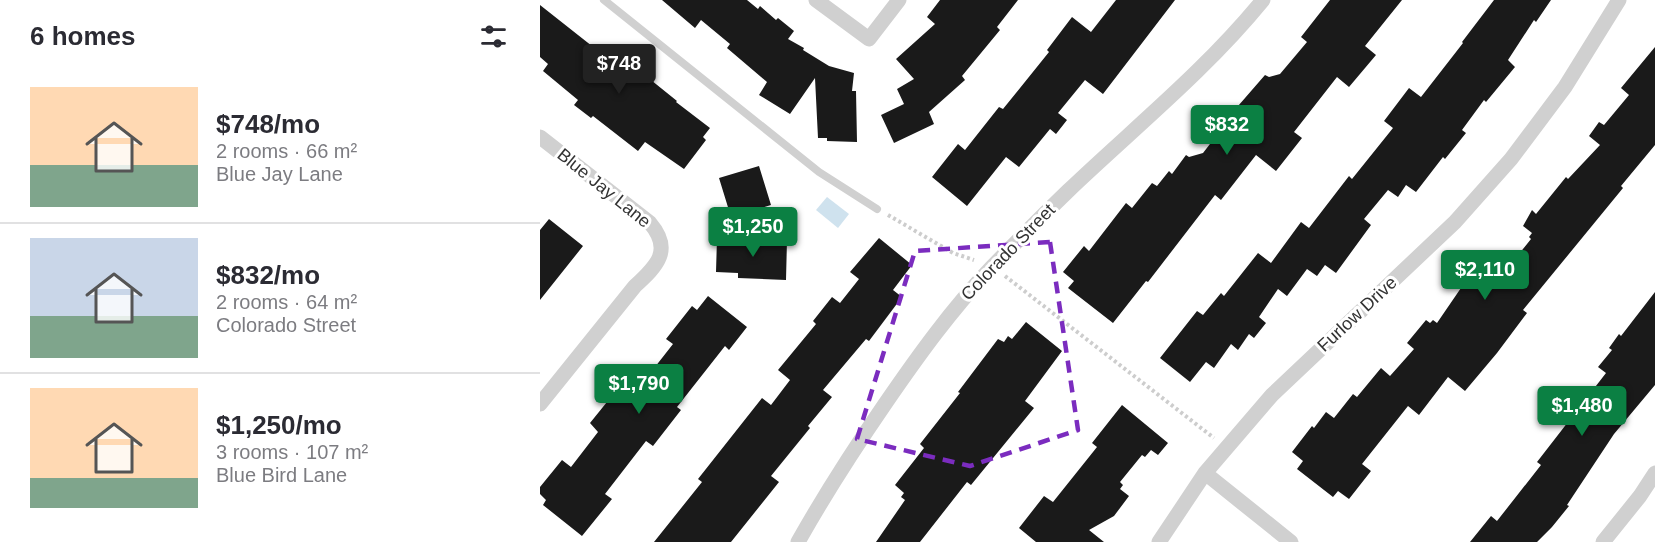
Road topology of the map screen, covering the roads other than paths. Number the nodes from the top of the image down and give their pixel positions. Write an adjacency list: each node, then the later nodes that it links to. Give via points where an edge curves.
1 (604, 0): 7 (lane, via 819,172)
2 (816, 0): 3 (street, via 869,39)
3 (899, 0)
4 (1263, 0): 11 (street, Colorado Street, via 1200,70 1069,190 957,305 921,350 835,477)
5 (1619, 0): 9 (street, Furlow Drive, via 1565,87 1511,159 1455,222 1272,395)
6 (540, 137): 8 (street, Blue Jay Lane, via 650,223 662,244 654,267)
7 (877, 208)
8 (540, 404)
9 (1205, 473): 12 (street, Furlow Drive); 13 (street)
10 (1655, 473): 14 (street)
11 (798, 542)
12 (1159, 542)
13 (1291, 542)
14 (1603, 542)

